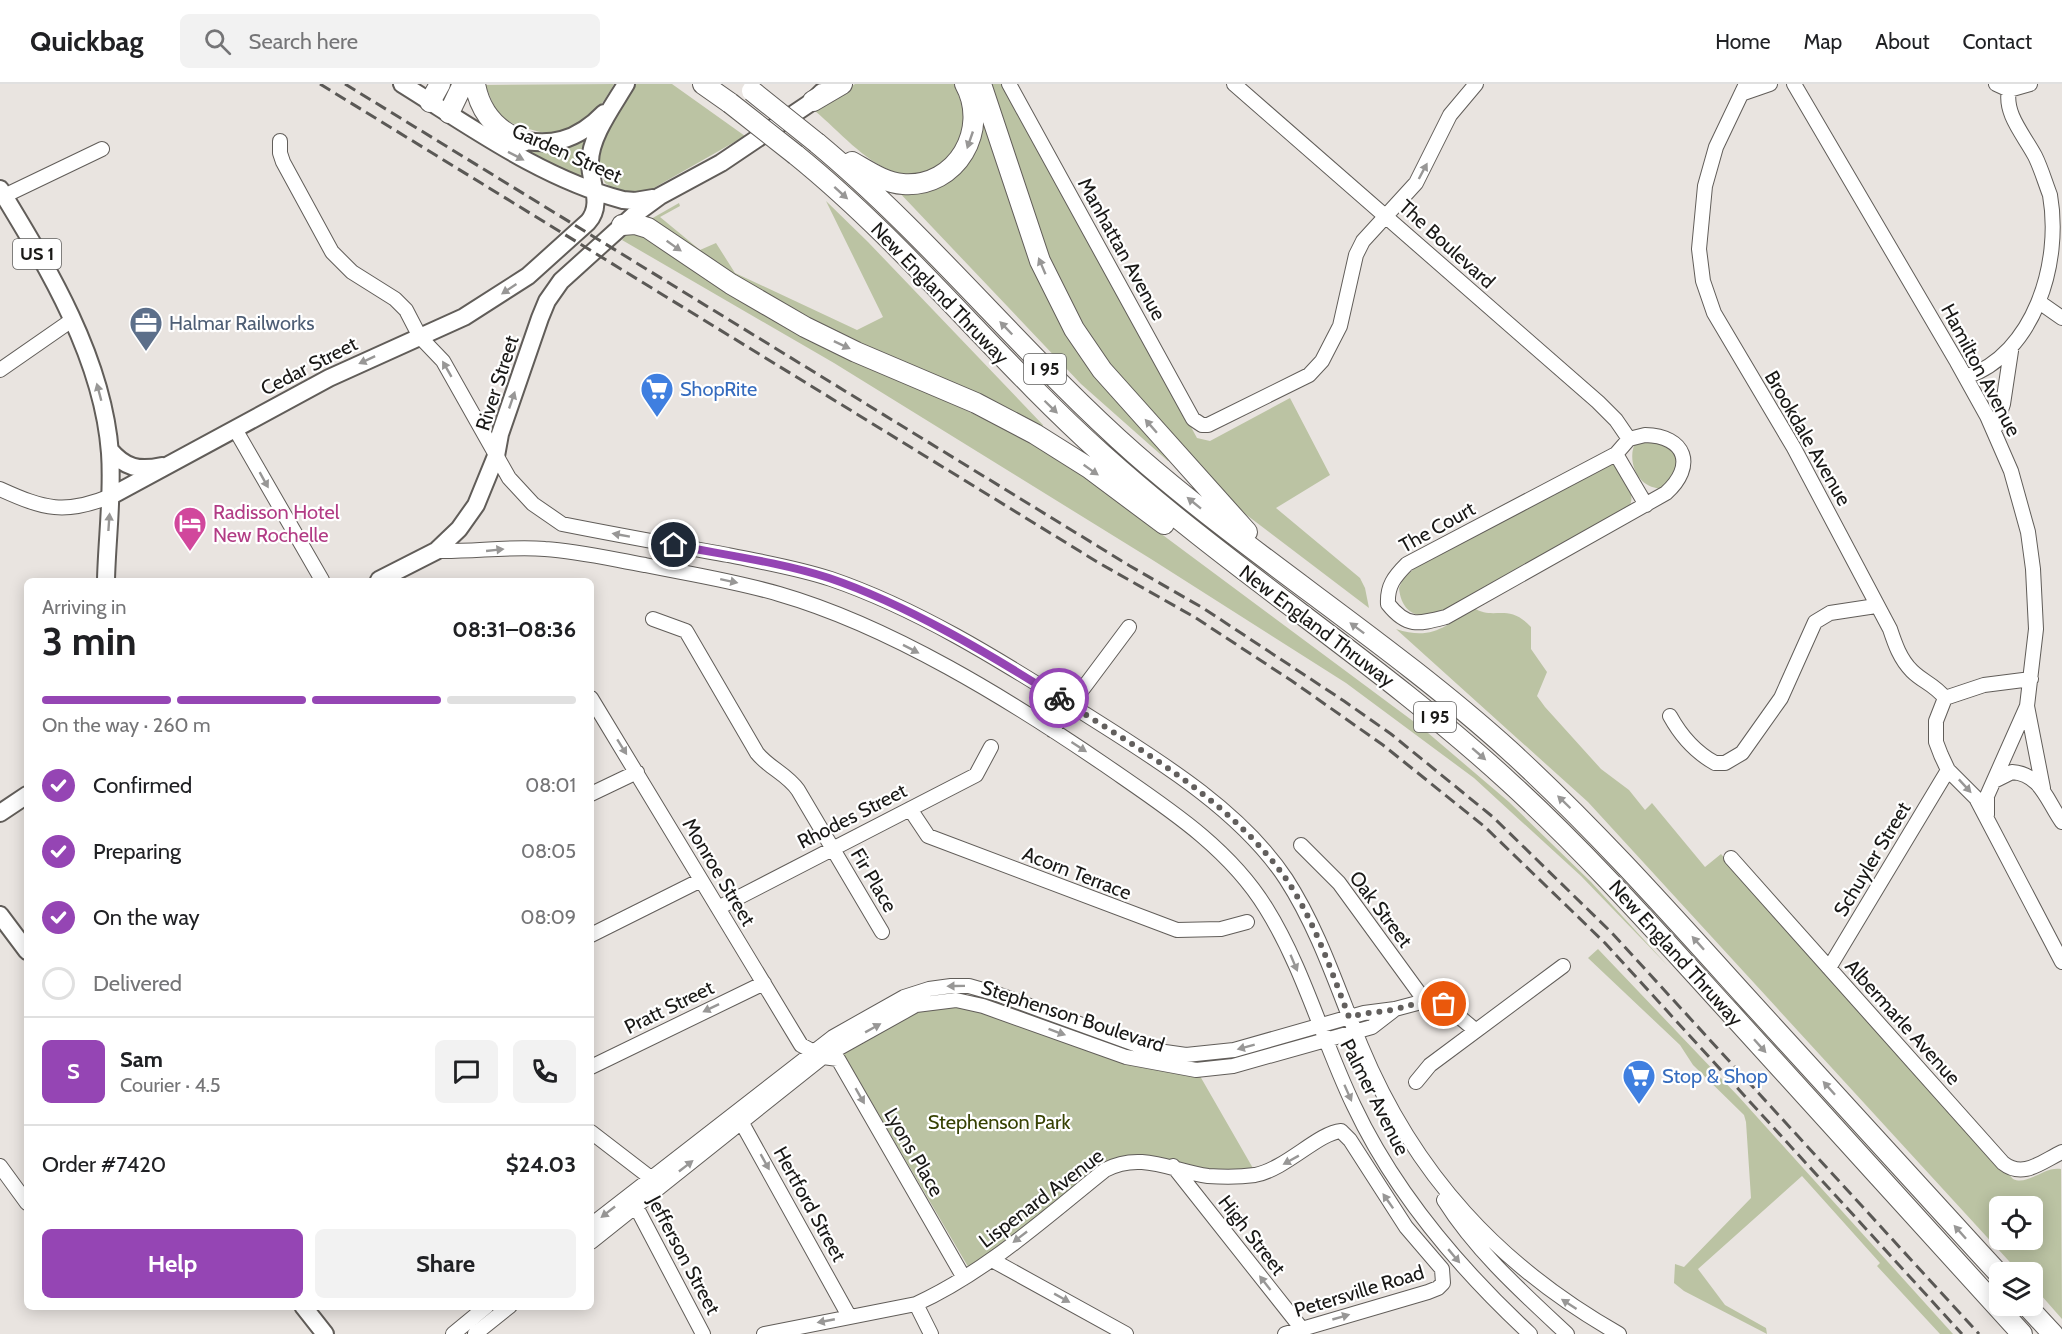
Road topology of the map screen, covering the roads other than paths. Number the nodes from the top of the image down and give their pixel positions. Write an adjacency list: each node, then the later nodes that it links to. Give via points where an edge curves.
1 (402, 84): 22 (main road, Garden Street)
2 (440, 84): 22 (highway)
3 (463, 84): 23 (highway)
4 (475, 84): 26 (highway, via 478,100 489,119 502,131)
5 (626, 84): 20 (main road)
6 (704, 84): 56 (highway, New England Thruway / I 95, one-way to 56, bridge, via 796,154 894,244 1072,427 1159,504)
7 (828, 84): 21 (main road)
8 (842, 84): 21 (highway)
9 (965, 84): 27 (highway, one-way to 27, via 973,102 972,137 957,163 930,181 906,185 890,182)
10 (981, 84): 55 (highway, one-way to 10, via 1102,370 1074,329 1040,261)
11 (1010, 84): 32 (street, Manhattan Avenue, via 1194,419 1202,425 1309,375 1340,326 1356,255 1363,241)
12 (1234, 84): 32 (street, The Boulevard)
13 (1476, 84): 32 (street, one-way to 13, via 1416,183 1450,115)
14 (1770, 84): 19 (street, Brookdale Avenue)
15 (1794, 84): 40 (street, Hamilton Avenue)
16 (2030, 84): 17 (street)
17 (2002, 87): 34 (street, via 2054,207 2053,262)
18 (747, 88): 27 (highway, New England Thruway / I 95, bridge)
19 (1745, 88): 57 (street, Brookdale Avenue, via 1716,147 1705,186 1699,249 1703,281 1714,313 1794,448)
20 (615, 101): 26 (main road, via 575,137 550,144); 29 (main road, Cedar Street, via 591,155)
21 (813, 101): 31 (main road, via 722,163)
22 (430, 102): 23 (main road, Garden Street)
23 (449, 113): 24 (main road, Garden Street)
24 (467, 124): 26 (main road); 29 (main road, Garden Street, one-way to 29, via 507,152)
25 (280, 141): 37 (street, Palmer Avenue, via 283,162 332,252 352,272 395,299 406,310)
26 (523, 141)
27 (817, 143): 55 (highway, New England Thruway / I 95, one-way to 27, via 1197,506 1107,428 916,233)
28 (102, 149): 30 (street)
29 (594, 190): 31 (main road, Garden Street, via 629,201); 37 (main road, Cedar Street, one-way to 37, via 596,209 591,220 541,265 479,308)
30 (2, 192): 36 (main road, US 1)
31 (660, 196): 33 (main road, River Street)
32 (1387, 216): 43 (street, The Boulevard, via 1598,402)
33 (622, 225): 46 (main road, River Street, one-way to 33, via 500,434 547,301 577,265); 56 (highway, one-way to 56, via 648,228 730,285 822,336 1017,423 1089,468 1210,556)
34 (2042, 304): 35 (street); 38 (street)
35 (2062, 318)
36 (72, 320): 39 (street); 44 (main road, US 1, one-way to 36, via 94,374)
37 (420, 337): 41 (main road, Cedar Street, one-way to 41, via 363,361); 46 (street, Palmer Avenue, one-way to 37, via 443,361)
38 (2011, 351): 40 (street, via 1987,369); 42 (street, via 2003,404)
39 (0, 370)
40 (1965, 377): 42 (street, Hamilton Avenue)
41 (235, 429): 47 (main road, Cedar Street); 53 (street, one-way to 53)
42 (1994, 431): 60 (street, Hamilton Avenue, via 2011,471 2028,532 2036,619)
43 (1629, 439): 45 (street, The Court); 50 (street, The Court, via 1666,436 1683,453 1678,483)
44 (110, 450): 47 (main road, via 135,469); 49 (main road, US 1)
45 (1616, 454): 50 (street); 50 (street, The Court, via 1407,564 1389,586 1388,604 1397,615 1414,624 1446,616)
46 (496, 456): 51 (main road, River Street, via 476,505); 63 (street, Palmer Avenue, one-way to 46, via 918,618 830,579 792,568 562,524 523,494)
47 (174, 464): 49 (main road, Cedar Street)
48 (0, 489): 49 (street, Cedar Street, via 28,502 66,508 86,507)
49 (111, 496): 52 (main road, US 1, one-way to 49)
50 (1646, 505)
51 (436, 551): 54 (main road, River Street); 66 (street, Palmer Avenue, one-way to 66, via 549,549 779,593 885,636)
52 (105, 578)
53 (321, 578)
54 (383, 578)
55 (1290, 578): 114 (highway, New England Thruway / I 95, one-way to 55, via 1563,800 1446,696)
56 (1267, 588): 135 (highway, New England Thruway / I 95, one-way to 135, via 1483,757 1568,838)
57 (1876, 606): 61 (street, Brookdale Avenue, via 1890,629 1896,650 1912,671 1934,684); 65 (street, via 1830,613 1815,622 1781,698 1734,759 1715,763 1702,756 1681,735)
58 (653, 619): 79 (street, Fir Place, via 686,631 757,753 764,763 792,782)
59 (1129, 627): 63 (street)
60 (2031, 678): 61 (street, via 1984,685); 64 (street, Hamilton Avenue)
61 (1946, 698): 68 (street, via 1936,721 1936,742)
62 (594, 703): 69 (street, Monroe Street, one-way to 69)
63 (1070, 705): 66 (street); 94 (street, Palmer Avenue, via 1203,796 1260,847 1305,913)
64 (2028, 706): 70 (street, Hamilton Avenue); 71 (street, Hamilton Avenue)
65 (1670, 716)
66 (1052, 730): 95 (street, Palmer Avenue, one-way to 95, via 1194,829 1248,880 1284,941)
67 (991, 747): 74 (street, Rhodes Street, via 976,775)
68 (1948, 770): 76 (street, one-way to 76, via 1976,798); 90 (street, Schuyler Street)
69 (637, 772): 72 (street); 81 (street, Monroe Street)
70 (1994, 781): 71 (street, via 2012,772 2022,772); 76 (street, Hamilton Avenue, via 1987,796)
71 (2043, 788): 77 (street)
72 (594, 793)
73 (24, 797): 75 (main road)
74 (910, 809): 79 (street, Rhodes Street); 84 (street, Acorn Terrace, via 928,836 1177,930 1221,929)
75 (0, 813)
76 (1987, 818): 88 (street)
77 (2062, 822)
78 (1301, 845): 92 (street, Oak Street, via 1339,883)
79 (832, 848): 82 (street, Rhodes Street); 85 (street, Fir Place)
80 (1731, 858): 90 (street, Albermarle Avenue)
81 (701, 880): 82 (street, Monroe Street); 86 (street)
82 (718, 908): 91 (street, Monroe Street)
83 (2, 921): 87 (main road)
84 (1247, 922)
85 (882, 932)
86 (594, 934)
87 (24, 947)
88 (2062, 962)
89 (1563, 966): 96 (street)
90 (1829, 968): 104 (street, Albermarle Avenue, via 2003,1163 2021,1172)
91 (764, 983): 99 (street, Monroe Street, via 801,1045); 100 (street, Pratt Street, one-way to 100)
92 (1425, 1001): 93 (street, Stephenson Boulevard); 96 (street, via 1444,1004)
93 (1395, 1009): 94 (street, Stephenson Boulevard); 97 (street, Stephenson Boulevard, via 1372,1027)
94 (1349, 1017): 95 (street, Stephenson Boulevard); 97 (street, Palmer Avenue)
95 (1319, 1026): 98 (street, Palmer Avenue); 99 (street, Stephenson Boulevard, one-way to 99, via 1234,1050 1186,1055 1141,1047 997,994 969,986 951,986 904,997)
96 (1475, 1030): 101 (street, via 1430,1065)
97 (1356, 1031): 98 (street, Stephenson Boulevard); 105 (street, Palmer Avenue, via 1381,1091)
98 (1324, 1040): 99 (street, Stephenson Boulevard, one-way to 98, via 916,1005 956,1000 983,1006 1126,1058 1196,1070 1233,1066); 132 (street, Palmer Avenue, one-way to 132, via 1354,1108 1396,1181 1474,1279)
99 (817, 1054): 102 (street, Stephenson Boulevard); 115 (street, Lyons Place, one-way to 115, via 838,1059)
100 (594, 1066)
101 (1416, 1082)
102 (739, 1117): 108 (street, Stephenson Boulevard); 121 (street, Hertford Street, one-way to 121)
103 (594, 1134): 108 (street)
104 (2062, 1153)
105 (1420, 1156): 133 (street, Palmer Avenue, via 1459,1224); 134 (street, Palmer Avenue, one-way to 105, via 1556,1295 1509,1258 1467,1217)
106 (0, 1166): 109 (street)
107 (1173, 1166): 113 (street, Lispenard Avenue, one-way to 113, via 1139,1161 1105,1170); 116 (street, Lispenard Avenue, one-way to 107, via 1442,1269 1406,1227 1341,1131 1329,1134 1292,1160 1254,1175 1208,1176); 123 (street, High Street, one-way to 107)
108 (656, 1182): 110 (street, Stephenson Boulevard)
109 (24, 1199)
110 (632, 1201): 111 (street, Stephenson Boulevard, one-way to 111); 112 (street, Stephenson Boulevard); 128 (street, Jefferson Street)
111 (594, 1223)
112 (594, 1239)
113 (992, 1260): 115 (street, Lispenard Avenue); 130 (street, one-way to 130)
114 (1989, 1263)
115 (964, 1278): 117 (street, Lispenard Avenue)
116 (1443, 1282): 123 (street, Petersville Road, one-way to 116, via 1428,1292)
117 (916, 1304): 121 (street, Lispenard Avenue); 129 (street)
118 (306, 1310): 125 (main road)
119 (482, 1310): 126 (street)
120 (505, 1310): 127 (street)
121 (849, 1316): 124 (street, Lispenard Avenue, one-way to 124)
122 (2036, 1316): 136 (highway)
123 (1302, 1329): 131 (street, Petersville Road)
124 (772, 1333)
125 (325, 1334)
126 (453, 1334)
127 (475, 1334)
128 (703, 1334)
129 (931, 1334)
130 (1126, 1334)
131 (1285, 1334)
132 (1530, 1334)
133 (1567, 1334)
134 (1619, 1334)
135 (2022, 1334)
136 (2053, 1334)

